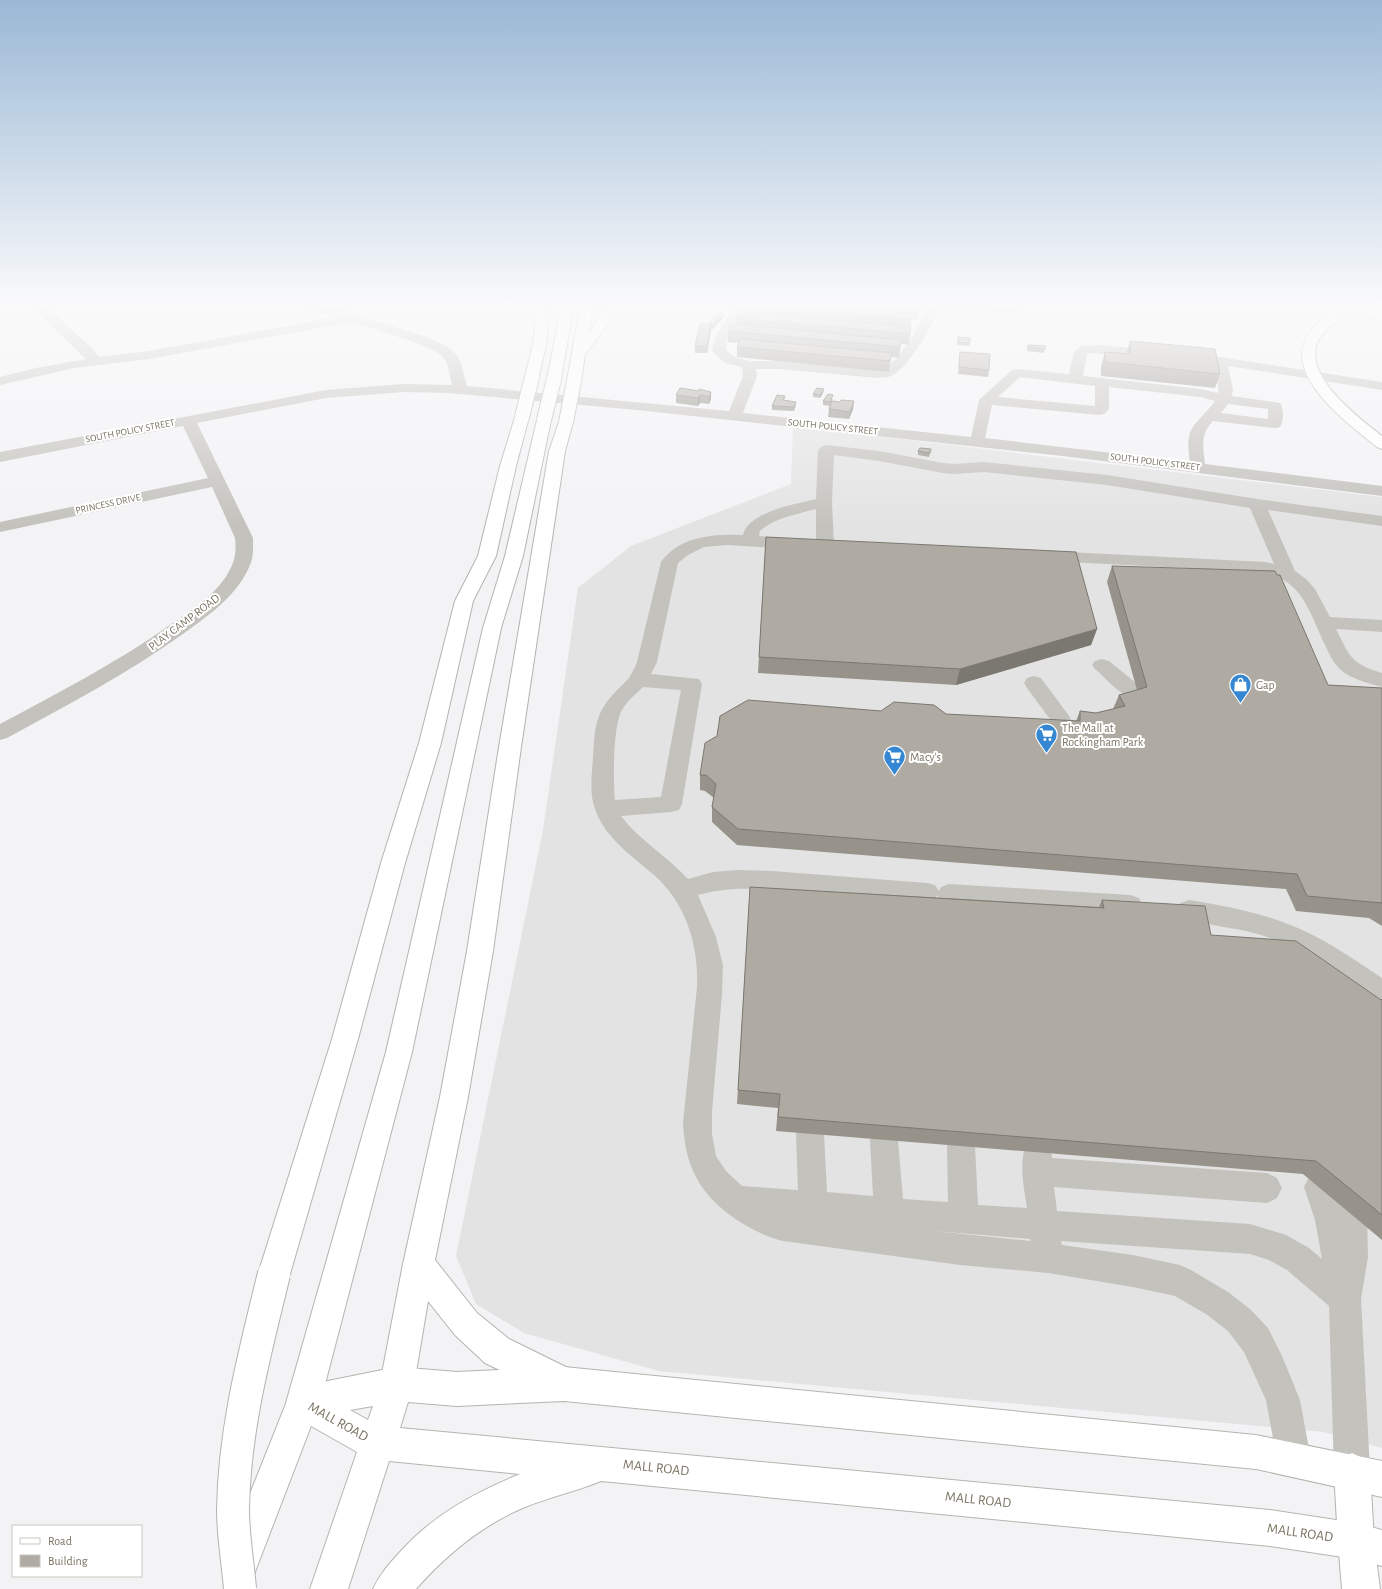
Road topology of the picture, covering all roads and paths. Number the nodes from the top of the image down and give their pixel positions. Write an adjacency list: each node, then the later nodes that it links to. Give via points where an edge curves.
1 (16, 377): 13 (street)
2 (458, 377): 16 (street)
3 (532, 377): 36 (main road, bridge)
4 (554, 377): 22 (main road, bridge)
5 (575, 377): 22 (main road, bridge)
6 (750, 377): 19 (street)
7 (1012, 377): 17 (street)
8 (1052, 377): 12 (street)
9 (1223, 377): 18 (street, via 1226,390)
10 (1316, 377): 26 (main road, via 1328,395)
11 (1327, 377): 15 (street)
12 (1076, 380): 14 (street)
13 (0, 381)
14 (1102, 383): 17 (street, via 1102,408 1099,411); 18 (street, via 1201,393)
15 (1382, 386)
16 (460, 390): 19 (street, SOUTH POLICY STREET); 21 (street, SOUTH POLICY STREET, via 404,388 348,391)
17 (989, 397): 23 (street)
18 (1224, 399): 20 (street); 20 (street, via 1275,406 1275,424)
19 (734, 416): 24 (street, SOUTH POLICY STREET)
20 (1211, 416): 28 (street, via 1198,430)
21 (188, 420): 27 (street, SOUTH POLICY STREET); 29 (street, PLAY CAMP ROAD)
22 (555, 421): 41 (main road); 66 (main road, via 557,451 480,951 457,1082)
23 (981, 424): 24 (street); 25 (street)
24 (945, 439): 25 (street, SOUTH POLICY STREET)
25 (977, 442): 28 (street, SOUTH POLICY STREET)
26 (1382, 444)
27 (0, 457)
28 (1198, 467): 30 (street, SOUTH POLICY STREET)
29 (217, 481): 34 (street, PRINCESS DRIVE); 48 (street, PLAY CAMP ROAD, via 244,538 244,558 234,580 213,602 154,646)
30 (1382, 491)
31 (824, 502): 32 (street, via 826,450 879,456 943,468 984,467 1107,480); 35 (street, via 781,514 755,526); 35 (street, via 833,547)
32 (1257, 504): 33 (street); 38 (street)
33 (1382, 521)
34 (0, 527)
35 (750, 541): 43 (street, via 722,540 701,543 690,546 670,562 647,662)
36 (487, 556): 41 (main road); 77 (main road, bridge, via 464,601 430,743 274,1274 247,1385 238,1439 234,1511)
37 (1029, 556): 38 (street, via 1265,567)
38 (1287, 573): 39 (street, via 1303,585)
39 (1324, 622): 40 (street); 44 (street, via 1346,664 1358,672)
40 (1382, 626)
41 (492, 628): 70 (main road, via 399,1052)
42 (1102, 665): 46 (street)
43 (638, 680): 49 (street, via 609,712 602,782); 49 (street, via 692,684 671,804)
44 (1382, 680)
45 (1034, 683): 47 (street)
46 (1134, 692)
47 (1062, 721)
48 (0, 732)
49 (606, 809): 51 (street, via 616,827)
50 (772, 880): 51 (street, via 713,881); 52 (street); 54 (street)
51 (684, 890): 60 (street, via 705,941 710,980 697,1124 699,1149 717,1183)
52 (1151, 907)
53 (1189, 910): 55 (street, via 1235,928 1277,930)
54 (768, 943)
55 (1381, 989)
56 (810, 1134): 61 (street)
57 (884, 1140): 62 (street)
58 (961, 1146): 63 (street)
59 (1267, 1188): 64 (street, via 1037,1161)
60 (736, 1200): 61 (street); 65 (street, via 763,1219 790,1227 960,1250)
61 (813, 1206): 62 (street)
62 (889, 1212): 63 (street)
63 (964, 1218): 64 (street)
64 (1044, 1225): 65 (street); 67 (street, via 1250,1240 1275,1246 1298,1259)
65 (1048, 1258): 72 (street, via 1133,1271 1180,1282 1217,1303 1239,1320 1256,1340 1283,1400)
66 (419, 1264): 68 (main road); 69 (main road, via 466,1324 497,1351)
67 (1345, 1299): 67 (street, via 1364,1209 1324,1170 1330,1220); 74 (street)
68 (397, 1384): 69 (main road, MALL ROAD, via 457,1389); 70 (main road, MALL ROAD); 71 (main road)
69 (564, 1384): 72 (main road, MALL ROAD, via 1256,1452)
70 (303, 1403): 71 (main road, MALL ROAD); 76 (main road)
71 (376, 1443): 73 (main road, MALL ROAD); 78 (main road)
72 (1294, 1460): 74 (main road, MALL ROAD)
73 (605, 1464): 75 (main road, MALL ROAD, via 1270,1528); 79 (main road, via 545,1481 505,1497 466,1517 430,1546)
74 (1367, 1475): 75 (main road)
75 (1369, 1545): 80 (main road)
76 (230, 1589)
77 (240, 1589)
78 (329, 1589)
79 (392, 1589)
80 (1360, 1589)

